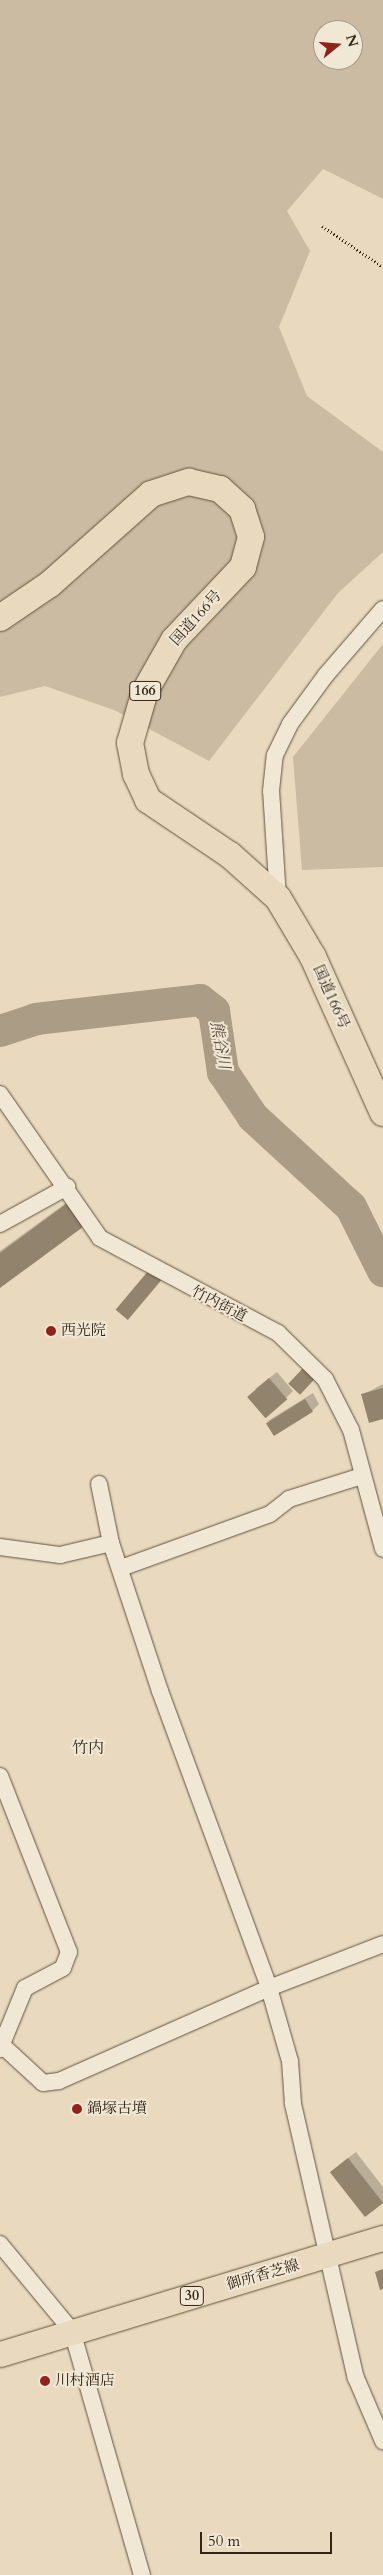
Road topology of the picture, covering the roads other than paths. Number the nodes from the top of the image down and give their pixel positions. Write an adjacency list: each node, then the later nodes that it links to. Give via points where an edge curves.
1 (383, 609): 3 (street, via 326,675 290,724 276,754 271,791)
2 (0, 618): 3 (highway, 国道166号 / 166, via 50,584 151,494 189,482 220,489 242,509 251,537 243,567 174,640 145,691 130,742 136,774 148,800 230,855)
3 (278, 898): 5 (highway, 国道166号 / 166, via 312,958)
4 (0, 1094): 6 (street, 竹内街道)
5 (383, 1113)
6 (67, 1187): 7 (street); 8 (street, 竹内街道, via 100,1238 278,1333 325,1379 351,1430)
7 (0, 1224)
8 (362, 1476): 12 (street, 竹内街道); 13 (street, via 289,1499 270,1514)
9 (99, 1484): 10 (street)
10 (111, 1543): 11 (street, via 60,1555); 13 (street)
11 (0, 1547)
12 (383, 1549)
13 (120, 1568): 16 (street, via 190,1779)
14 (0, 1776): 17 (street, via 69,1952 62,1968 25,1988)
15 (383, 1944): 16 (street)
16 (269, 1988): 17 (street, via 59,2080 43,2083); 20 (street, via 290,2061 293,2104)
17 (2, 2048)
18 (383, 2238): 20 (main road, 御所香芝線 / 30)
19 (0, 2244): 21 (street)
20 (329, 2255): 21 (main road, 御所香芝線 / 30); 23 (street, via 356,2378)
21 (72, 2331): 22 (main road, 御所香芝線 / 30); 24 (street)
22 (0, 2354)
23 (383, 2441)
24 (142, 2575)

